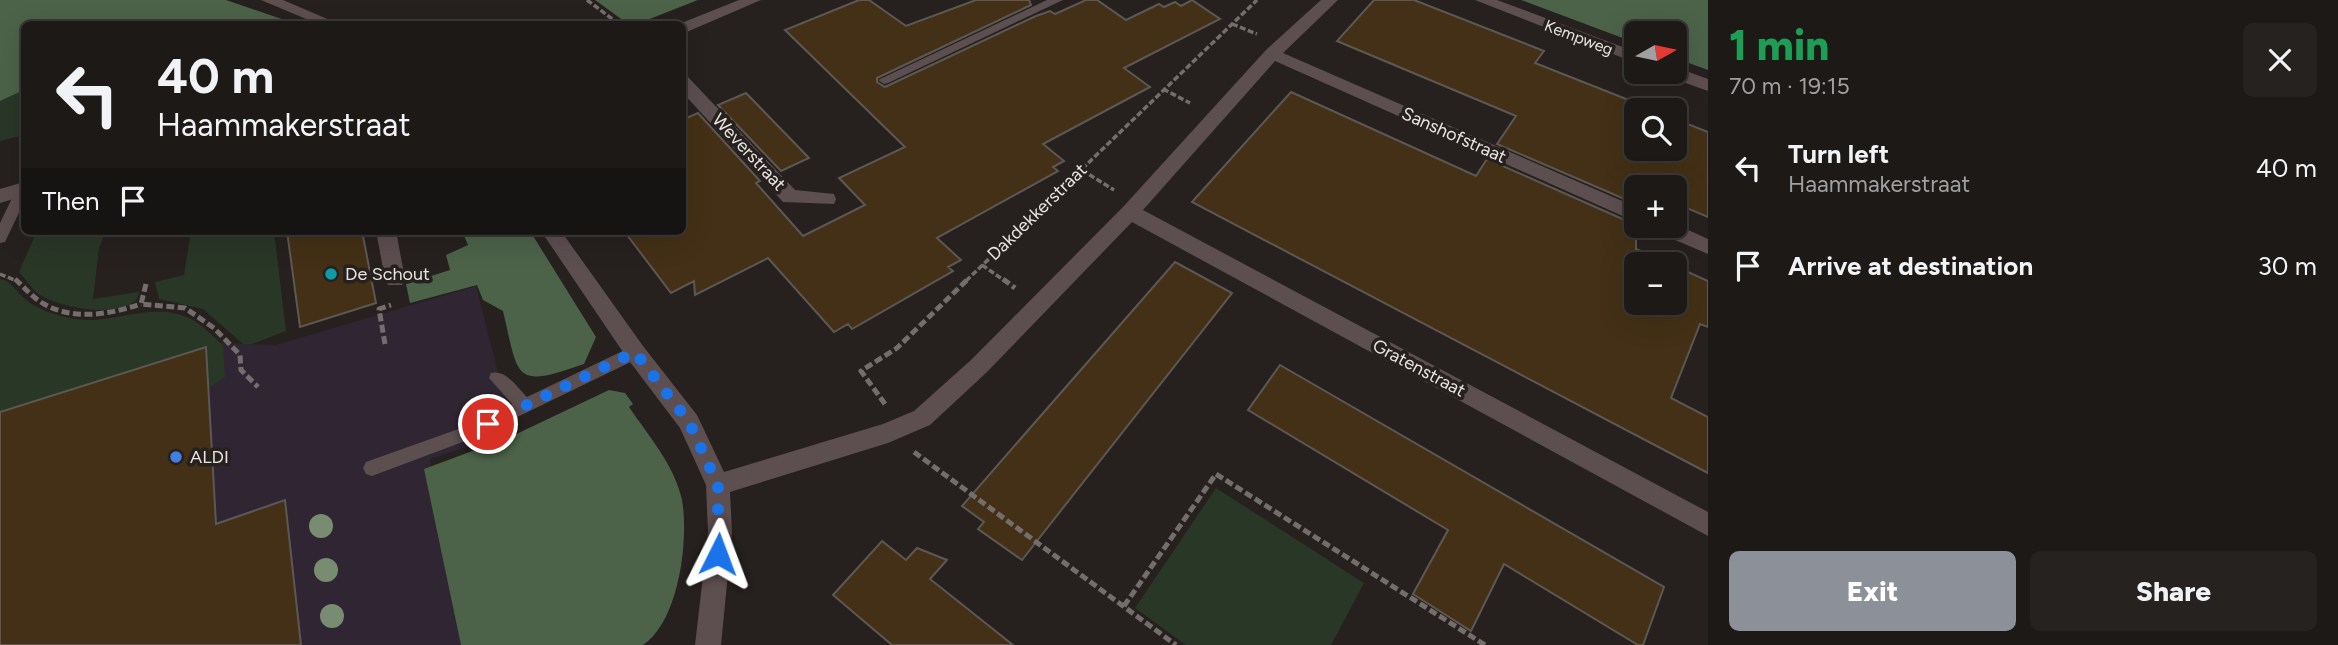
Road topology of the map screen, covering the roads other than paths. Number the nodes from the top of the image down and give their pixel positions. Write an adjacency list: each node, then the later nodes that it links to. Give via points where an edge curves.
1 (269, 0): 6 (street)
2 (753, 0): 7 (street)
3 (1058, 0): 11 (lane)
4 (1330, 0): 9 (street)
5 (1483, 0): 8 (street, Kempweg)
6 (323, 21)
7 (686, 27)
8 (1624, 53)
9 (1272, 54): 18 (street); 19 (street, Sanshofstraat)
10 (1687, 77): 13 (street)
11 (884, 80)
12 (686, 85): 17 (street, Weverstraat, via 790,197)
13 (1708, 85)
14 (21, 191): 15 (street)
15 (0, 196)
16 (21, 196): 22 (lane)
17 (827, 200)
18 (1133, 208): 30 (street, via 922,418); 31 (street, Gratenstraat)
19 (1624, 210)
20 (387, 235): 25 (street)
21 (554, 235): 26 (street)
22 (0, 238)
23 (1687, 238): 24 (street)
24 (1708, 247)
25 (395, 279)
26 (635, 352): 28 (lane); 30 (street, via 689,422)
27 (497, 378): 28 (lane)
28 (525, 406): 29 (lane)
29 (372, 468)
30 (718, 485): 32 (street, via 720,532)
31 (1708, 525)
32 (708, 645)

